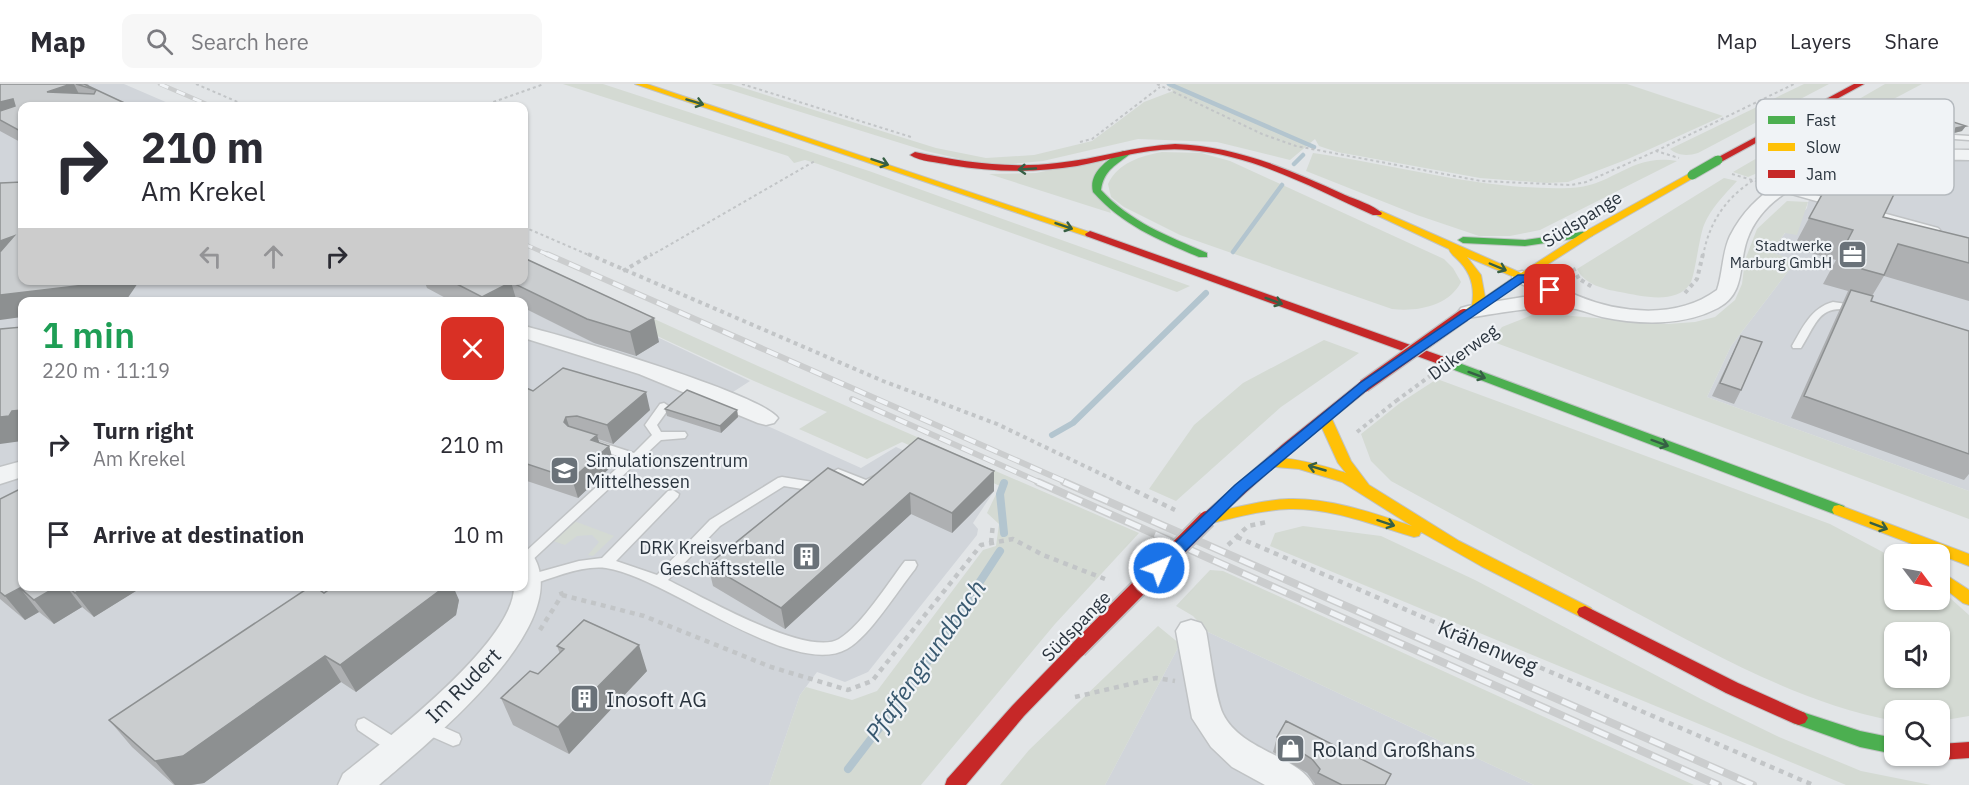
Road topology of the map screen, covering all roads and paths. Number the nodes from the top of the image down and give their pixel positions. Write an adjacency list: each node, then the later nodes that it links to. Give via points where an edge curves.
1 (196, 84): 12 (path)
2 (544, 84): 13 (path)
3 (639, 84): 66 (main road, one-way to 66, via 1139,252)
4 (680, 84): 9 (main road)
5 (742, 84): 17 (path)
6 (1794, 84): 10 (path)
7 (1860, 84): 11 (main road, Südspange, bridge)
8 (1159, 85): 19 (path, via 1092,139); 20 (path, via 1296,146 1481,181 1571,185)
9 (722, 96)
10 (1763, 99)
11 (1832, 99)
12 (238, 102)
13 (493, 102)
14 (1756, 102): 20 (path)
15 (1957, 138): 16 (lane)
16 (1969, 138)
17 (918, 139)
18 (1756, 140): 37 (main road, Südspange, bridge)
19 (1075, 144)
20 (1656, 151): 24 (path)
21 (1126, 153): 27 (main road, one-way to 27, via 1014,170 958,165 903,154); 31 (main road, via 1099,175 1096,190 1102,199 1126,218 1219,263); 34 (main road, via 1176,146 1226,153 1271,167)
22 (1954, 155): 23 (street)
23 (1969, 155)
24 (1686, 160)
25 (815, 161): 41 (path)
26 (1727, 173): 28 (path)
27 (968, 178)
28 (1751, 180): 45 (path, via 1730,198 1711,226 1695,285)
29 (1772, 195): 49 (street, via 1740,235 1726,293 1703,309)
30 (1806, 195): 32 (lane)
31 (1022, 196)
32 (1842, 205)
33 (1853, 208): 36 (lane)
34 (1368, 209): 38 (main road); 39 (main road)
35 (528, 229): 41 (path)
36 (1947, 233)
37 (1588, 234): 39 (main road, via 1525,243); 42 (main road, Südspange)
38 (1436, 240): 42 (main road, one-way to 42); 48 (main road, via 1471,265 1480,279 1482,293)
39 (1463, 240): 42 (main road)
40 (1574, 265): 43 (path)
41 (623, 271): 73 (path, via 883,381 997,424)
42 (1528, 273): 43 (street); 46 (street); 48 (main road, Südspange)
43 (1574, 283): 44 (path); 49 (street, via 1612,303)
44 (1604, 291)
45 (1681, 295)
46 (1586, 306): 48 (street, via 1522,303); 49 (street)
47 (1864, 310): 54 (lane, via 1837,304 1825,306)
48 (1470, 311): 57 (main road, Südspange, bridge)
49 (1658, 315)
50 (1506, 322): 55 (path, Dükerweg, bridge)
51 (1410, 332): 53 (main road)
52 (528, 333): 58 (street, via 699,388)
53 (1443, 344)
54 (1797, 346)
55 (1396, 401)
56 (664, 407): 60 (lane, via 651,425)
57 (1324, 417): 63 (main road, Südspange); 69 (main road, via 1345,463)
58 (766, 418)
59 (681, 435): 60 (lane)
60 (658, 436): 62 (lane)
61 (588, 442): 62 (lane)
62 (636, 458): 83 (lane)
63 (1270, 463): 68 (main road); 69 (main road, one-way to 63, via 1304,464); 74 (main road, Südspange)
64 (890, 467): 85 (lane, via 867,486 838,473 814,487 782,481 715,523)
65 (18, 470): 67 (street)
66 (1746, 474): 77 (main road); 80 (main road, one-way to 80)
67 (0, 476)
68 (1289, 481)
69 (1362, 484): 79 (main road)
70 (1306, 491): 72 (main road)
71 (673, 494): 81 (lane)
72 (1350, 511): 74 (main road, via 1297,504); 79 (main road, one-way to 79)
73 (1184, 514)
74 (1207, 519): 100 (main road, Südspange, bridge, via 1018,711)
75 (993, 524): 78 (path)
76 (1226, 532): 102 (path, Krähenweg)
77 (1874, 539)
78 (991, 543)
79 (1450, 543): 95 (main road, via 1763,702 1839,733)
80 (1969, 560)
81 (605, 563): 84 (lane); 85 (lane)
82 (910, 565): 85 (lane, via 842,645 826,651 805,649 699,603)
83 (528, 566)
84 (528, 568)
85 (660, 580)
86 (1950, 585): 88 (main road)
87 (526, 591): 93 (street, Im Rudert, via 526,607 507,639 490,661)
88 (1969, 599)
89 (1191, 631): 101 (street, via 1208,718 1244,757)
90 (1170, 679): 91 (path, via 1156,678)
91 (1087, 695)
92 (363, 725): 96 (lane)
93 (424, 725): 94 (lane); 96 (street, Im Rudert)
94 (453, 739)
95 (1884, 744)
96 (398, 748): 99 (street, Im Rudert)
97 (1969, 750): 98 (main road)
98 (1950, 751)
99 (355, 785)
100 (954, 785)
101 (1296, 785)
102 (1813, 785)

